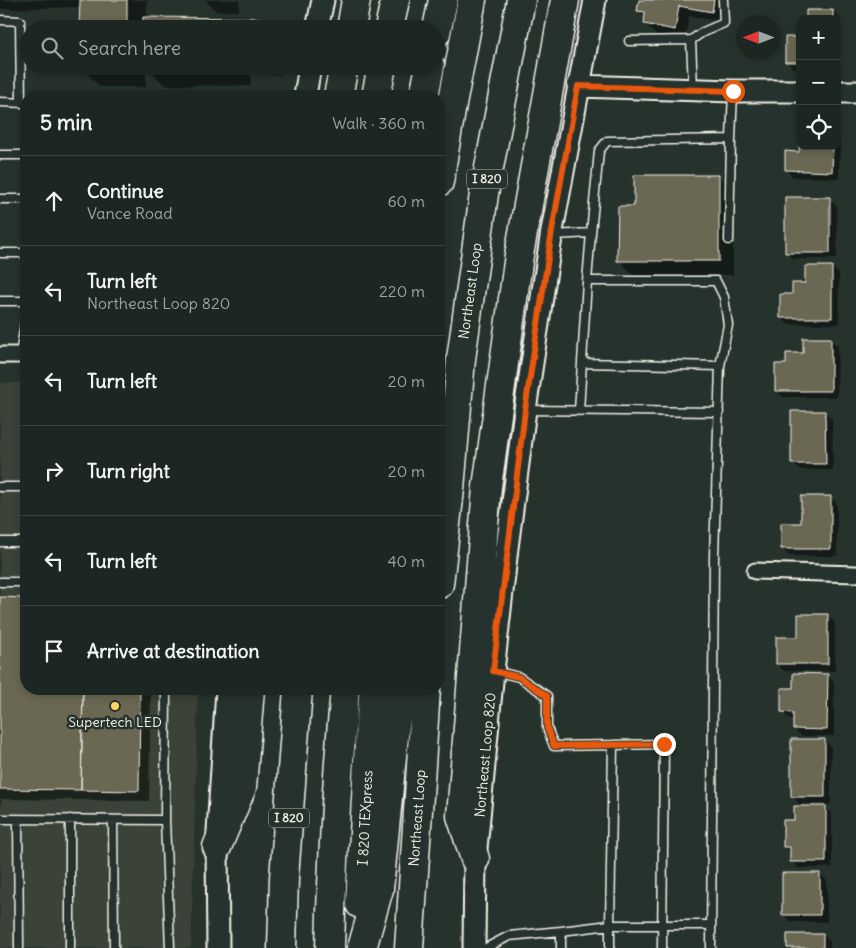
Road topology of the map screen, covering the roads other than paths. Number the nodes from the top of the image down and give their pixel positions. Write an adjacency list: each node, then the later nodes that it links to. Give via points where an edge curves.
1 (323, 0): 11 (main road)
2 (356, 0): 12 (highway)
3 (395, 0): 13 (highway)
4 (443, 0): 14 (highway)
5 (472, 0): 37 (highway)
6 (521, 0): 52 (highway, Northeast Loop / I 820, via 484,194)
7 (565, 0): 84 (highway, via 519,255 487,487 461,816)
8 (594, 0): 23 (main road, Northeast Loop 820)
9 (723, 0): 16 (lane, via 724,23)
10 (0, 20): 15 (lane)
11 (319, 20)
12 (352, 20)
13 (391, 20)
14 (439, 20)
15 (20, 21)
16 (691, 40): 17 (lane); 29 (lane)
17 (629, 42)
18 (22, 75): 24 (lane)
19 (308, 75): 25 (main road)
20 (342, 75): 26 (highway)
21 (380, 75): 27 (highway)
22 (428, 75): 28 (highway)
23 (578, 86): 29 (main road); 43 (main road, Northeast Loop 820)
24 (23, 90)
25 (306, 90)
26 (339, 90)
27 (377, 90)
28 (425, 90)
29 (693, 90): 30 (main road)
30 (733, 91): 31 (main road); 36 (lane)
31 (796, 91)
32 (841, 92): 33 (main road)
33 (856, 92)
34 (0, 102): 35 (lane)
35 (20, 102)
36 (731, 139): 42 (lane, via 607,141 599,151); 44 (lane)
37 (445, 146)
38 (0, 155): 39 (lane)
39 (20, 155)
40 (0, 199): 41 (lane)
41 (20, 199)
42 (591, 233): 43 (lane); 47 (lane)
43 (552, 235): 55 (main road, Northeast Loop 820)
44 (729, 240)
45 (0, 253): 46 (lane)
46 (20, 253)
47 (587, 281): 53 (lane); 54 (lane, via 716,281 724,296 728,325)
48 (0, 301): 49 (lane)
49 (20, 301)
50 (0, 355): 51 (street)
51 (20, 355)
52 (461, 359): 58 (highway); 61 (highway, Northeast Loop / I 820)
53 (582, 363): 54 (lane); 56 (lane)
54 (720, 366): 57 (lane)
55 (525, 410): 56 (lane); 68 (main road, Northeast Loop 820)
56 (579, 411): 57 (lane)
57 (719, 412): 86 (lane, via 714,558)
58 (445, 433)
59 (0, 487): 60 (lane)
60 (20, 487)
61 (445, 532)
62 (0, 542): 63 (lane)
63 (20, 542)
64 (755, 572): 65 (street)
65 (856, 574)
66 (0, 582): 67 (lane)
67 (20, 582)
68 (493, 671): 77 (lane, via 519,677 547,696 547,728 554,746); 84 (main road, Northeast Loop 820)
69 (166, 695): 82 (lane)
70 (227, 695): 83 (main road)
71 (250, 695): 83 (highway, via 242,787)
72 (298, 695): 94 (highway, I 820)
73 (345, 695): 95 (highway, I 820 TEXpress)
74 (373, 695): 96 (highway, I 820 TEXpress)
75 (399, 695): 97 (highway, via 379,888)
76 (426, 695): 98 (highway, Northeast Loop)
77 (613, 745): 85 (lane); 87 (lane, via 664,744)
78 (0, 819): 79 (lane)
79 (18, 819): 80 (lane); 89 (lane)
80 (70, 819): 81 (lane); 90 (lane)
81 (113, 820): 82 (lane); 91 (lane)
82 (165, 820): 92 (lane)
83 (217, 847): 93 (main road)
84 (475, 859): 99 (main road, Northeast Loop 820)
85 (610, 925): 87 (lane); 88 (lane); 102 (lane)
86 (711, 925): 87 (lane); 104 (lane)
87 (662, 926): 103 (lane)
88 (561, 931): 100 (lane, via 509,936); 101 (lane)
89 (19, 948)
90 (70, 948)
91 (114, 948)
92 (170, 948)
93 (218, 948)
94 (282, 948)
95 (330, 948)
96 (357, 948)
97 (362, 948)
98 (409, 948)
99 (474, 948)
100 (486, 948)
101 (561, 948)
102 (610, 948)
103 (662, 948)
104 (711, 948)

